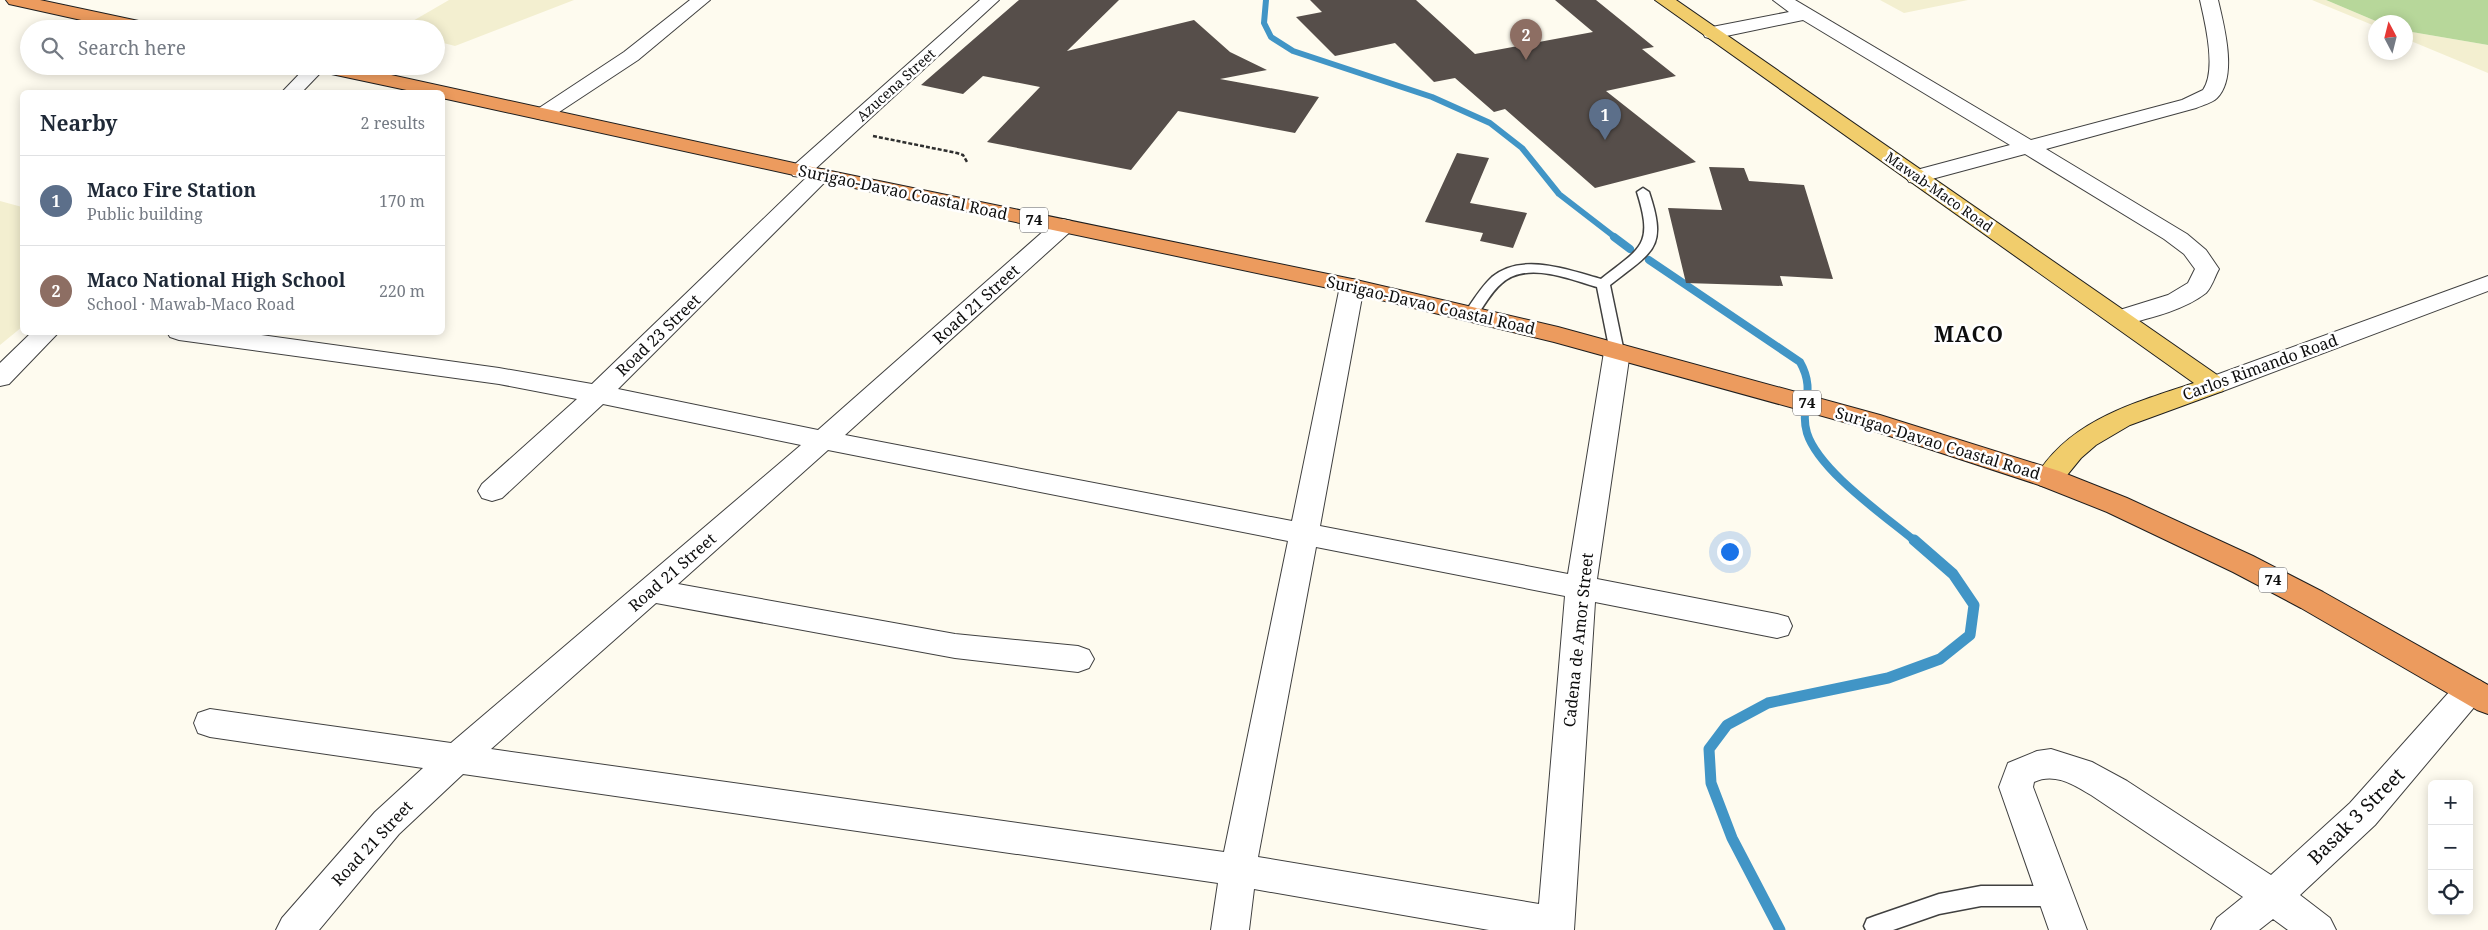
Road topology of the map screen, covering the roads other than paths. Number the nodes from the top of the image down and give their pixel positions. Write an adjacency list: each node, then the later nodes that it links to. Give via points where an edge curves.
1 (15, 0): 8 (highway)
2 (701, 0): 15 (street, via 631,56)
3 (990, 0): 17 (street, Azucena Street, via 846,131)
4 (1664, 0): 9 (main road, Mawab-Maco Road)
5 (1782, 0): 7 (street)
6 (2209, 0): 16 (street, via 2215,24 2218,82 2210,94 2189,104)
7 (1806, 14): 9 (street); 16 (street)
8 (107, 20)
9 (1712, 33): 18 (main road, Mawab-Maco Road)
10 (309, 75): 12 (street)
11 (363, 75): 13 (highway, Surigao-Davao Coastal Road / 74)
12 (293, 90)
13 (432, 90)
14 (445, 93): 15 (highway, Surigao-Davao Coastal Road / 74)
15 (543, 114): 17 (highway, Surigao-Davao Coastal Road / 74)
16 (2029, 148): 18 (street); 25 (street, via 2158,225 2201,257 2207,269 2198,287 2176,300)
17 (811, 173): 20 (highway, Surigao-Davao Coastal Road / 74); 31 (street, Road 23 Street)
18 (1918, 177): 25 (main road, Mawab-Maco Road)
19 (1643, 192): 22 (lane, via 1653,235 1646,249)
20 (1063, 226): 23 (highway, Surigao-Davao Coastal Road / 74); 32 (street, Road 21 Street)
21 (2488, 283): 30 (street, Carlos Rimando Road)
22 (1603, 284): 24 (lane, via 1542,270 1508,273 1498,278); 28 (lane)
23 (1352, 286): 24 (highway, Surigao-Davao Coastal Road / 74); 35 (street)
24 (1471, 314): 28 (highway, Surigao-Davao Coastal Road / 74)
25 (2119, 318): 30 (main road, Mawab-Maco Road)
26 (44, 335): 29 (street)
27 (201, 335): 31 (street, via 499,376)
28 (1617, 352): 33 (highway, Surigao-Davao Coastal Road / 74, via 1871,421); 36 (street, Cadena de Amor Street)
29 (0, 378)
30 (2214, 384): 33 (main road, Carlos Rimando Road, via 2142,410 2090,436 2070,451)
31 (598, 394): 32 (street); 34 (street, Road 23 Street)
32 (823, 440): 35 (street); 37 (street, Road 21 Street)
33 (2049, 478): 40 (highway, Surigao-Davao Coastal Road / 74, via 2117,505 2243,564)
34 (492, 492)
35 (1304, 533): 36 (street); 43 (street)
36 (1581, 587): 38 (street); 47 (street, Cadena de Amor Street)
37 (650, 590): 39 (street, via 955,646); 42 (street, Road 21 Street)
38 (1777, 626)
39 (1078, 659)
40 (2479, 695): 45 (street, Basak 3 Street, via 2408,764 2346,831)
41 (210, 723): 42 (street)
42 (456, 759): 43 (street); 48 (street, Road 21 Street, via 387,823)
43 (1238, 870): 47 (street); 49 (street)
44 (2054, 896): 45 (street, via 2016,787 2020,773 2032,766 2054,764 2080,773 2127,800); 46 (lane, via 1981,896 1939,904); 50 (street)
45 (2274, 896): 51 (street, Basak 3 Street); 52 (street)
46 (1875, 926)
47 (1555, 927)
48 (294, 930)
49 (1230, 930)
50 (2068, 930)
51 (2230, 930)
52 (2316, 930)

